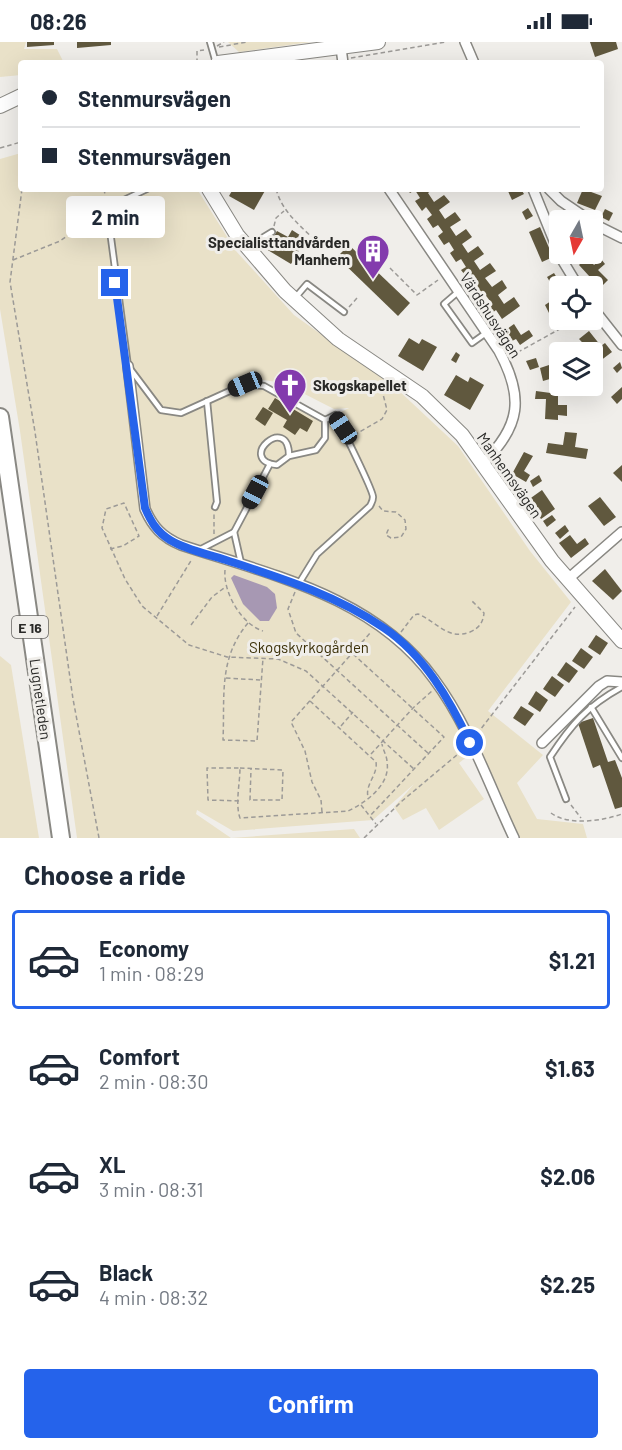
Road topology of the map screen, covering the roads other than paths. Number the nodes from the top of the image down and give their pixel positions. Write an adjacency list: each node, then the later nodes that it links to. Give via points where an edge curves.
1 (378, 42): 4 (street)
2 (465, 42): 7 (street)
3 (211, 45): 5 (lane)
4 (343, 57): 6 (street)
5 (216, 60)
6 (280, 60)
7 (473, 60)
8 (0, 96): 9 (street)
9 (18, 96)
10 (18, 97): 11 (street)
11 (0, 106)
12 (141, 192): 29 (lane, via 107,208)
13 (212, 192): 21 (street, Manhemsvägen)
14 (391, 192): 23 (street, Värdshusvägen)
15 (535, 192): 22 (street)
16 (552, 192): 17 (street)
17 (574, 210)
18 (603, 228): 20 (street)
19 (272, 232): 21 (lane)
20 (622, 238)
21 (247, 247): 24 (street, Manhemsvägen)
22 (572, 276)
23 (458, 292): 27 (street, Värdshusvägen); 27 (lane, via 444,303 472,343)
24 (294, 300): 25 (lane, via 307,284); 34 (street, Manhemsvägen, via 338,339 438,411)
25 (344, 312)
26 (603, 321): 28 (street)
27 (486, 333): 34 (street, Värdshusvägen, via 504,361 514,387 515,416 507,437)
28 (622, 345)
29 (128, 366): 30 (lane, via 161,410 181,413); 39 (street, via 145,508 159,532)
30 (207, 401): 32 (lane, via 245,384 264,386); 36 (lane, via 217,502)
31 (0, 417): 50 (highway, Lugnetleden / E 16)
32 (325, 420): 33 (lane, via 325,438 316,450); 42 (lane, via 335,415 371,488 373,500 317,554)
33 (289, 456): 35 (lane, via 278,465); 35 (lane, via 283,439 274,437 261,449)
34 (483, 463): 41 (street, Manhemsvägen, via 531,534)
35 (270, 464): 37 (lane)
36 (214, 507)
37 (234, 532): 39 (lane); 40 (lane)
38 (622, 532): 41 (street)
39 (197, 550): 40 (street)
40 (242, 566): 42 (street)
41 (568, 579): 43 (street, Manhemsvägen)
42 (298, 585): 51 (street, via 340,601 406,645 439,686)
43 (622, 641)
44 (622, 682): 47 (street, via 604,682)
45 (622, 687): 46 (lane)
46 (591, 706): 48 (lane); 49 (lane, via 573,723 550,757)
47 (542, 743)
48 (622, 758)
49 (566, 799)
50 (61, 838)
51 (514, 838)

